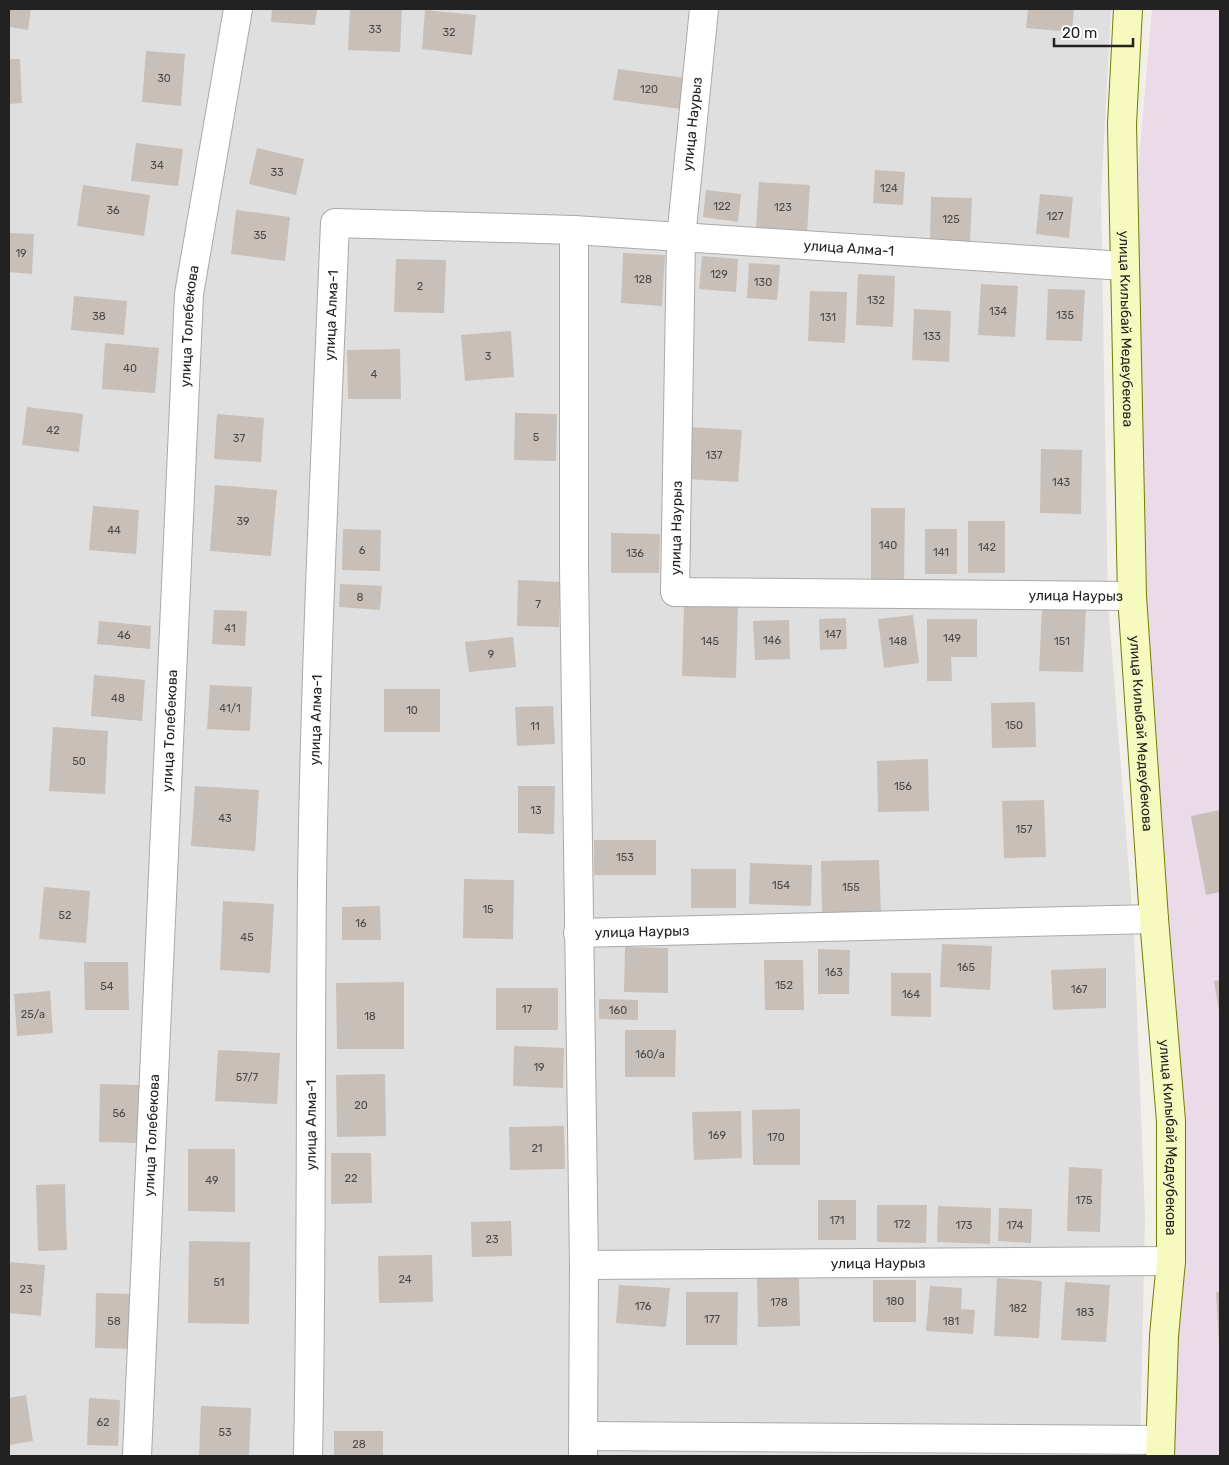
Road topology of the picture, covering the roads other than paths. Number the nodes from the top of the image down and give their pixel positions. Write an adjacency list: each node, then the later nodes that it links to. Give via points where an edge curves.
1 (238, 9): 14 (street, улица Толебекова, via 189,294)
2 (704, 9): 5 (street, улица Наурыз)
3 (1128, 9): 6 (main road, улица Килыбай Медеубекова, via 1122,124)
4 (574, 230): 5 (street, улица Алма-1); 9 (street); 15 (street, улица Алма-1, via 335,223 312,883)
5 (681, 238): 6 (street, улица Алма-1); 7 (street, улица Наурыз, via 675,592)
6 (1124, 266): 7 (main road, улица Килыбай Медеубекова)
7 (1132, 596): 8 (main road, улица Килыбай Медеубекова)
8 (1154, 918): 9 (street, улица Наурыз); 10 (main road, улица Килыбай Медеубекова, via 1171,1121)
9 (578, 933): 11 (street)
10 (1171, 1261): 11 (street, улица Наурыз); 13 (main road, улица Килыбай Медеубекова, via 1164,1336)
11 (584, 1266): 12 (street)
12 (583, 1446): 13 (street)
13 (1160, 1448)
14 (137, 1456)
15 (308, 1456)

